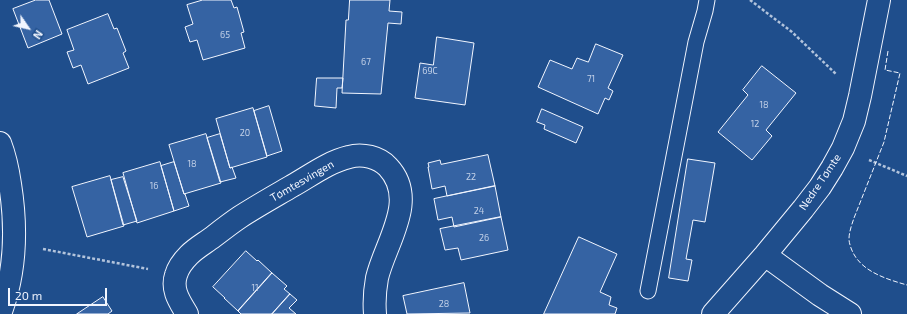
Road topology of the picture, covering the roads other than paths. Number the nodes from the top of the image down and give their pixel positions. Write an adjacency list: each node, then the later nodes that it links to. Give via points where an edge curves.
1 (707, 0): 5 (lane, via 696,42)
2 (879, 0): 4 (street, Nedre Tømte, via 854,121 842,148 820,187)
3 (0, 143): 6 (street, via 12,198 15,244 12,272)
4 (765, 255): 9 (street, Nedre Tømte); 10 (street, via 820,296)
5 (648, 290)
6 (0, 314)
7 (187, 314): 8 (street, Tømtesvingen, via 174,285 176,275 190,254 248,213 331,163 350,156 362,156 381,162 397,178 401,190 402,201 398,219 377,278)
8 (375, 314)
9 (713, 314)
10 (850, 314)

